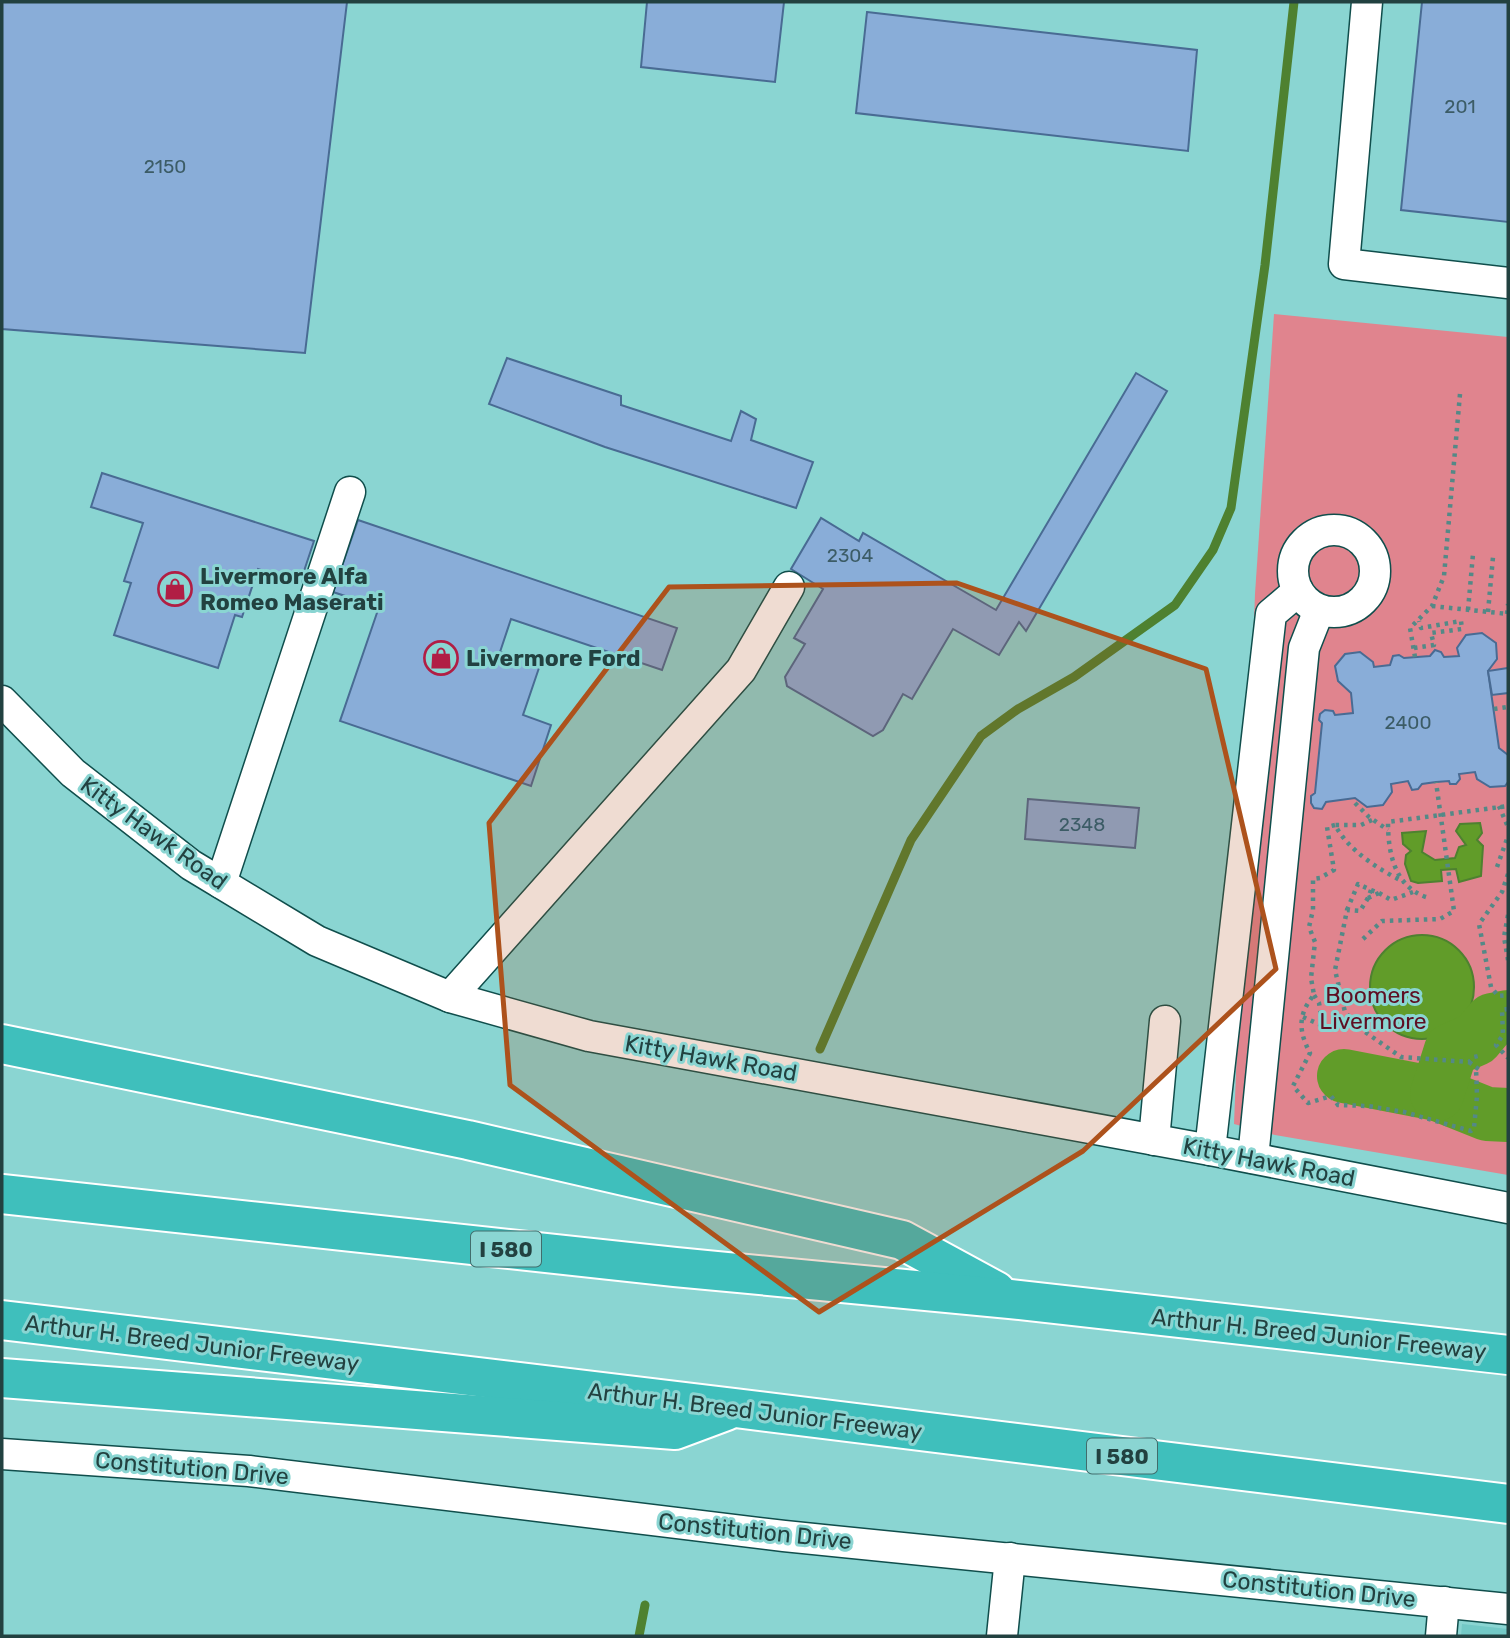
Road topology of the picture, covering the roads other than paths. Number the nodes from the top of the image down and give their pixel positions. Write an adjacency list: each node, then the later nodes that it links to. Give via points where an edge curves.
1 (1367, 2): 2 (street, via 1344,264)
2 (1508, 283)
3 (350, 492): 11 (street)
4 (1300, 520): 6 (street)
5 (1377, 528): 7 (street)
6 (1295, 555): 7 (street, via 1311,537 1334,530 1359,538); 9 (street, via 1293,580)
7 (1374, 560): 9 (street, via 1373,585 1357,606 1332,613)
8 (789, 587): 12 (street, via 741,670)
9 (1308, 601): 16 (street, via 1271,614); 17 (street)
10 (2, 701): 11 (street, Kitty Hawk Road, via 73,773)
11 (221, 884): 12 (street, Kitty Hawk Road, via 317,941)
12 (450, 997): 15 (street, Kitty Hawk Road, via 589,1036)
13 (1165, 1021): 15 (street)
14 (2, 1044): 20 (highway, via 468,1140 902,1240)
15 (1154, 1140): 16 (street, Kitty Hawk Road)
16 (1210, 1150): 17 (street, Kitty Hawk Road)
17 (1253, 1158): 19 (street, Kitty Hawk Road)
18 (2, 1194): 20 (highway, Arthur H. Breed Junior Freeway / I 580)
19 (1508, 1208)
20 (1010, 1299): 22 (highway, Arthur H. Breed Junior Freeway / I 580)
21 (2, 1320): 24 (highway, Arthur H. Breed Junior Freeway / I 580)
22 (1508, 1355)
23 (2, 1378): 24 (highway, via 675,1430)
24 (735, 1408): 26 (highway, Arthur H. Breed Junior Freeway / I 580)
25 (2, 1454): 27 (street, Constitution Drive, via 249,1471 783,1536)
26 (1508, 1504)
27 (1010, 1558): 28 (street, Constitution Drive); 30 (street)
28 (1444, 1602): 29 (street, Constitution Drive); 31 (street)
29 (1508, 1609)
30 (1002, 1636)
31 (1441, 1636)

